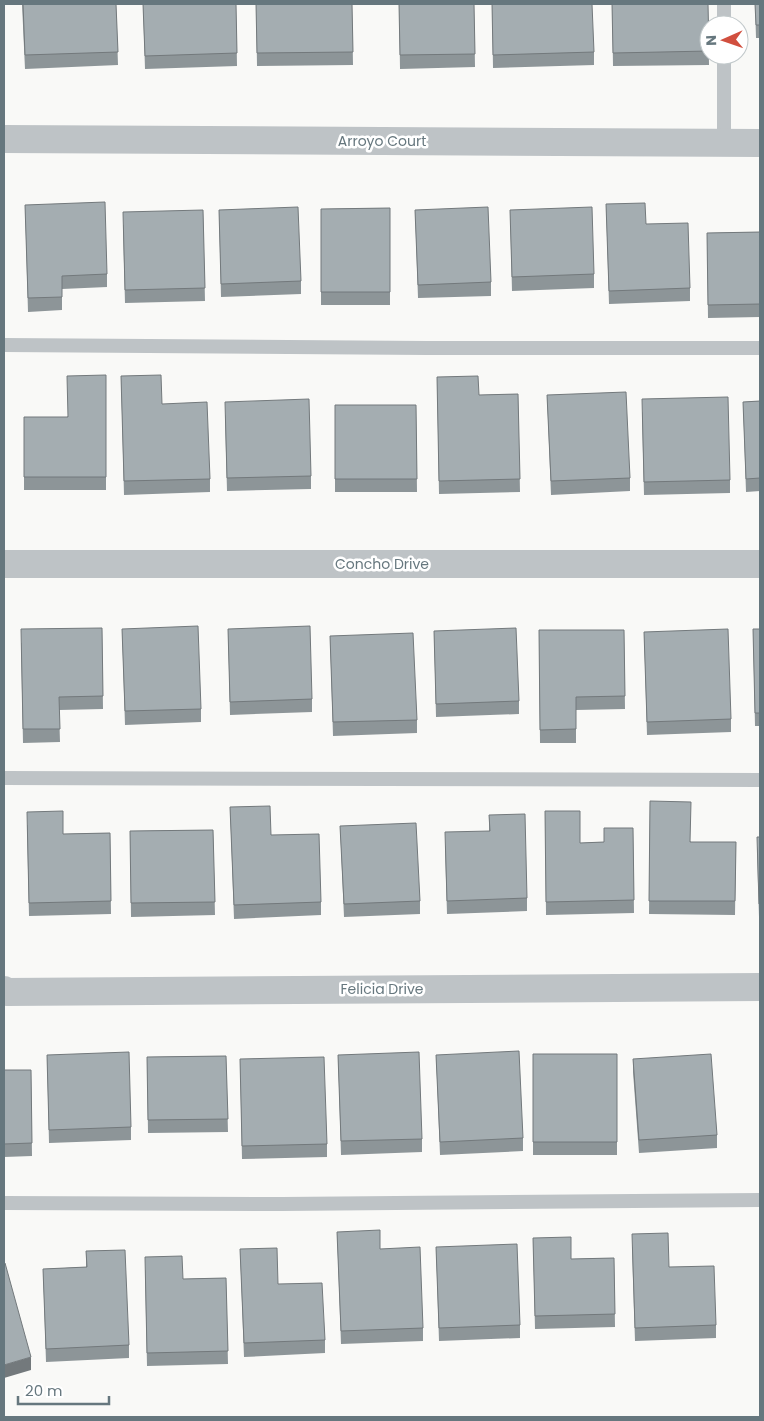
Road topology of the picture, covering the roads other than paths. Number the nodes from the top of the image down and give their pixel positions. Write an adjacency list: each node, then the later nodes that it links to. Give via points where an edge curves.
1 (724, 65): 3 (lane)
2 (4, 139): 3 (street, Arroyo Court)
3 (724, 143): 4 (street, Arroyo Court)
4 (760, 144)
5 (4, 345): 6 (lane)
6 (760, 348)
7 (4, 564): 8 (street, Concho Drive)
8 (760, 564)
9 (4, 778): 10 (lane)
10 (760, 780)
11 (760, 987): 12 (street, Felicia Drive)
12 (4, 990)
13 (760, 1200): 14 (lane)
14 (4, 1203)

